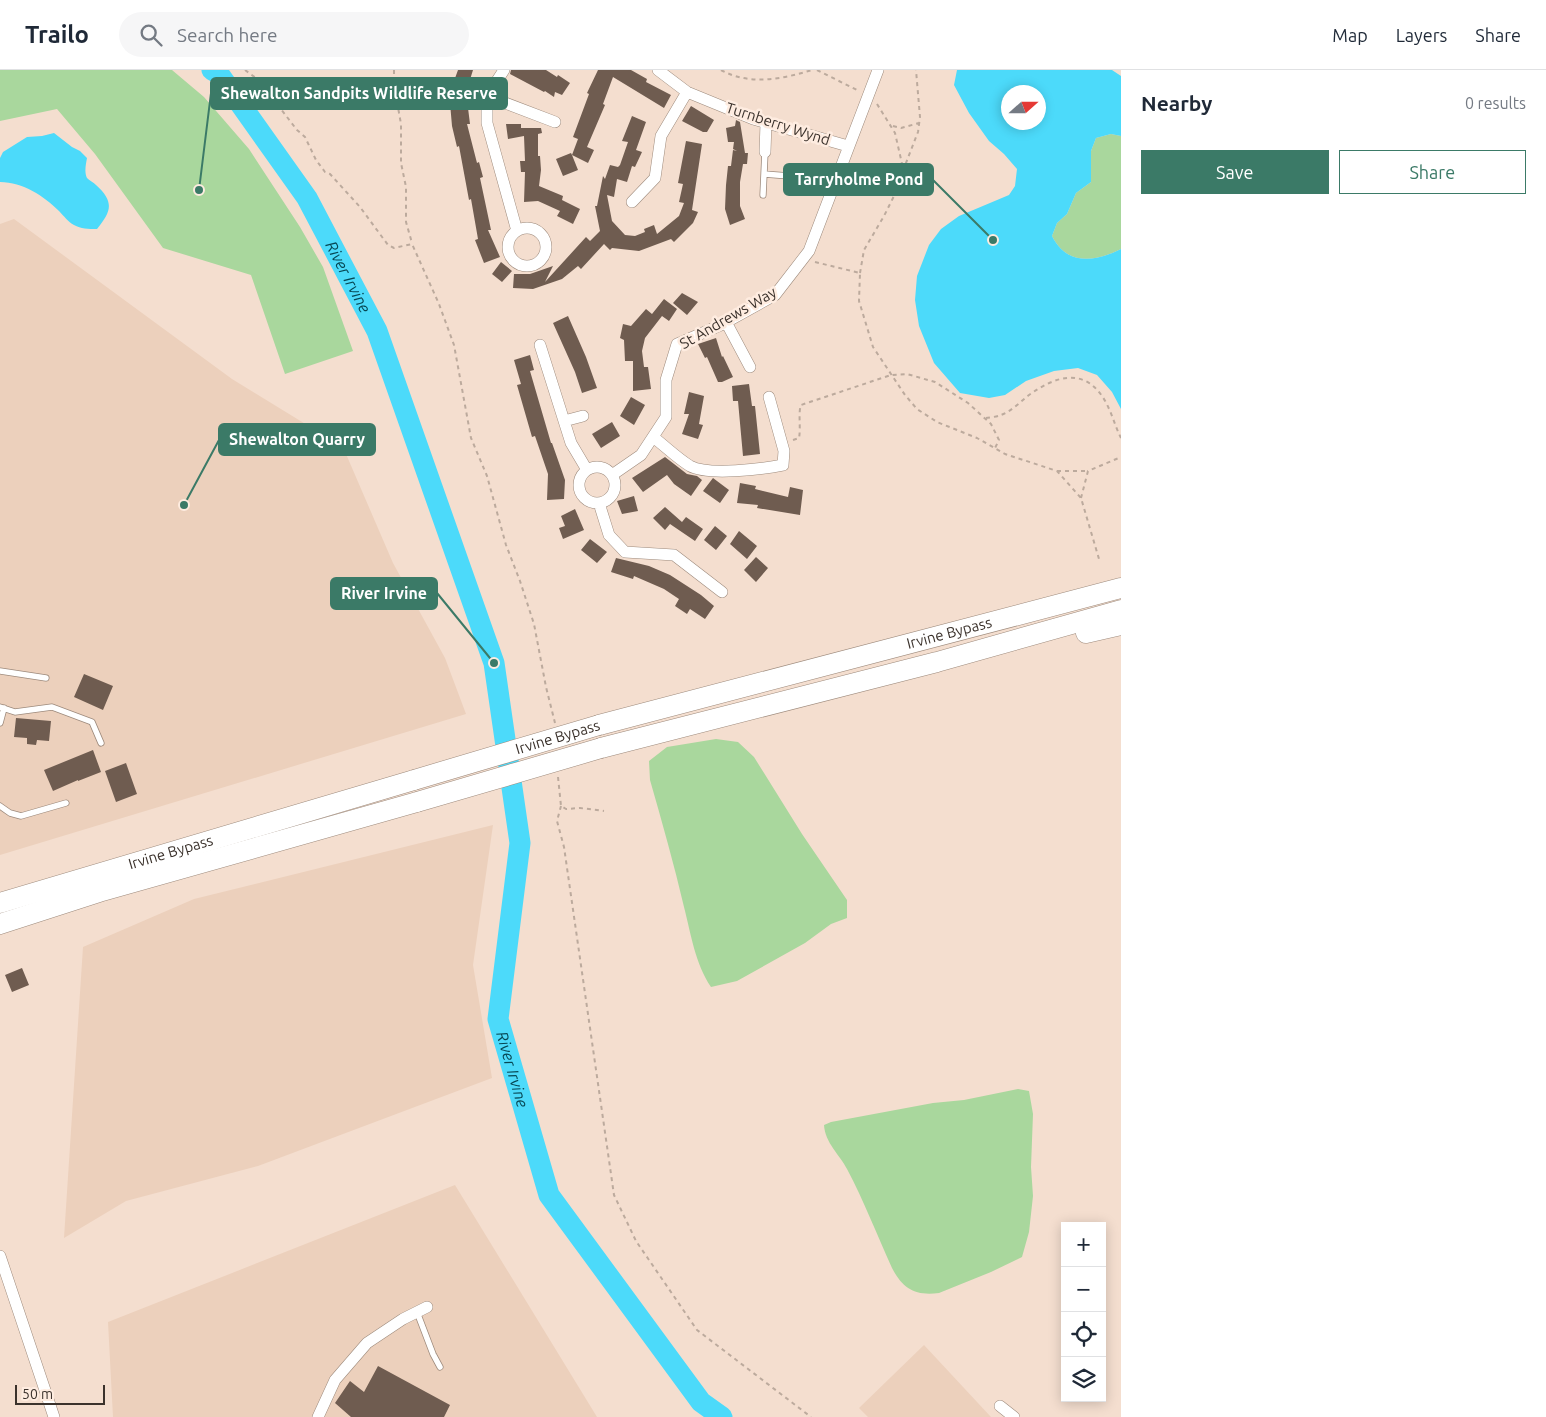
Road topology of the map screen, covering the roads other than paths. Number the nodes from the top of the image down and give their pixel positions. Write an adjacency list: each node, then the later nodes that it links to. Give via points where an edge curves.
1 (504, 70): 5 (street)
2 (658, 70): 4 (street, Turnberry Wynd)
3 (878, 70): 8 (street, St Andrews Way)
4 (687, 92): 7 (street, Turnberry Wynd); 13 (street, via 661,136 655,178)
5 (487, 96): 6 (street); 14 (street, via 487,123)
6 (555, 122)
7 (766, 123): 8 (street, Turnberry Wynd); 9 (street)
8 (848, 146): 15 (street, St Andrews Way, via 809,251 775,295)
9 (766, 152): 10 (lane)
10 (764, 174): 11 (lane); 12 (lane)
11 (789, 176)
12 (763, 196)
13 (632, 202)
14 (517, 231)
15 (726, 322): 17 (street); 21 (street, St Andrews Way, via 676,344 666,380 666,417)
16 (540, 345): 20 (street)
17 (750, 366)
18 (769, 397): 21 (street, via 784,451 783,465 762,470 691,467)
19 (583, 416): 20 (street)
20 (564, 421): 22 (street, via 571,443)
21 (653, 437): 23 (street, St Andrews Way, via 641,455)
22 (587, 470): 23 (street, via 600,467); 24 (street, via 579,480 580,493 587,501)
23 (612, 475): 24 (street, via 615,481 612,496)
24 (599, 503): 27 (street, via 609,535 626,552 674,555)
25 (1121, 583): 28 (highway)
26 (1121, 588): 28 (highway, Irvine Bypass)
27 (722, 592)
28 (1080, 599): 39 (highway, Irvine Bypass, bridge, via 598,725)
29 (1121, 610): 31 (highway, Irvine Bypass)
30 (1121, 625): 31 (highway)
31 (937, 662): 42 (highway, Irvine Bypass, bridge, via 601,748 108,889)
32 (0, 670): 33 (lane)
33 (46, 678)
34 (2, 707): 35 (lane); 36 (lane, via 15,712 52,707 92,722)
35 (0, 723)
36 (101, 742)
37 (66, 803): 38 (lane, via 21,816)
38 (0, 806)
39 (104, 872): 40 (highway); 41 (highway, Irvine Bypass)
40 (0, 895)
41 (0, 903)
42 (0, 924)
43 (0, 1256): 47 (street)
44 (422, 1309): 45 (lane, via 433,1354); 48 (street, via 367,1343 335,1380)
45 (440, 1367)
46 (1000, 1406): 49 (street)
47 (54, 1417)
48 (318, 1417)
49 (1014, 1417)

